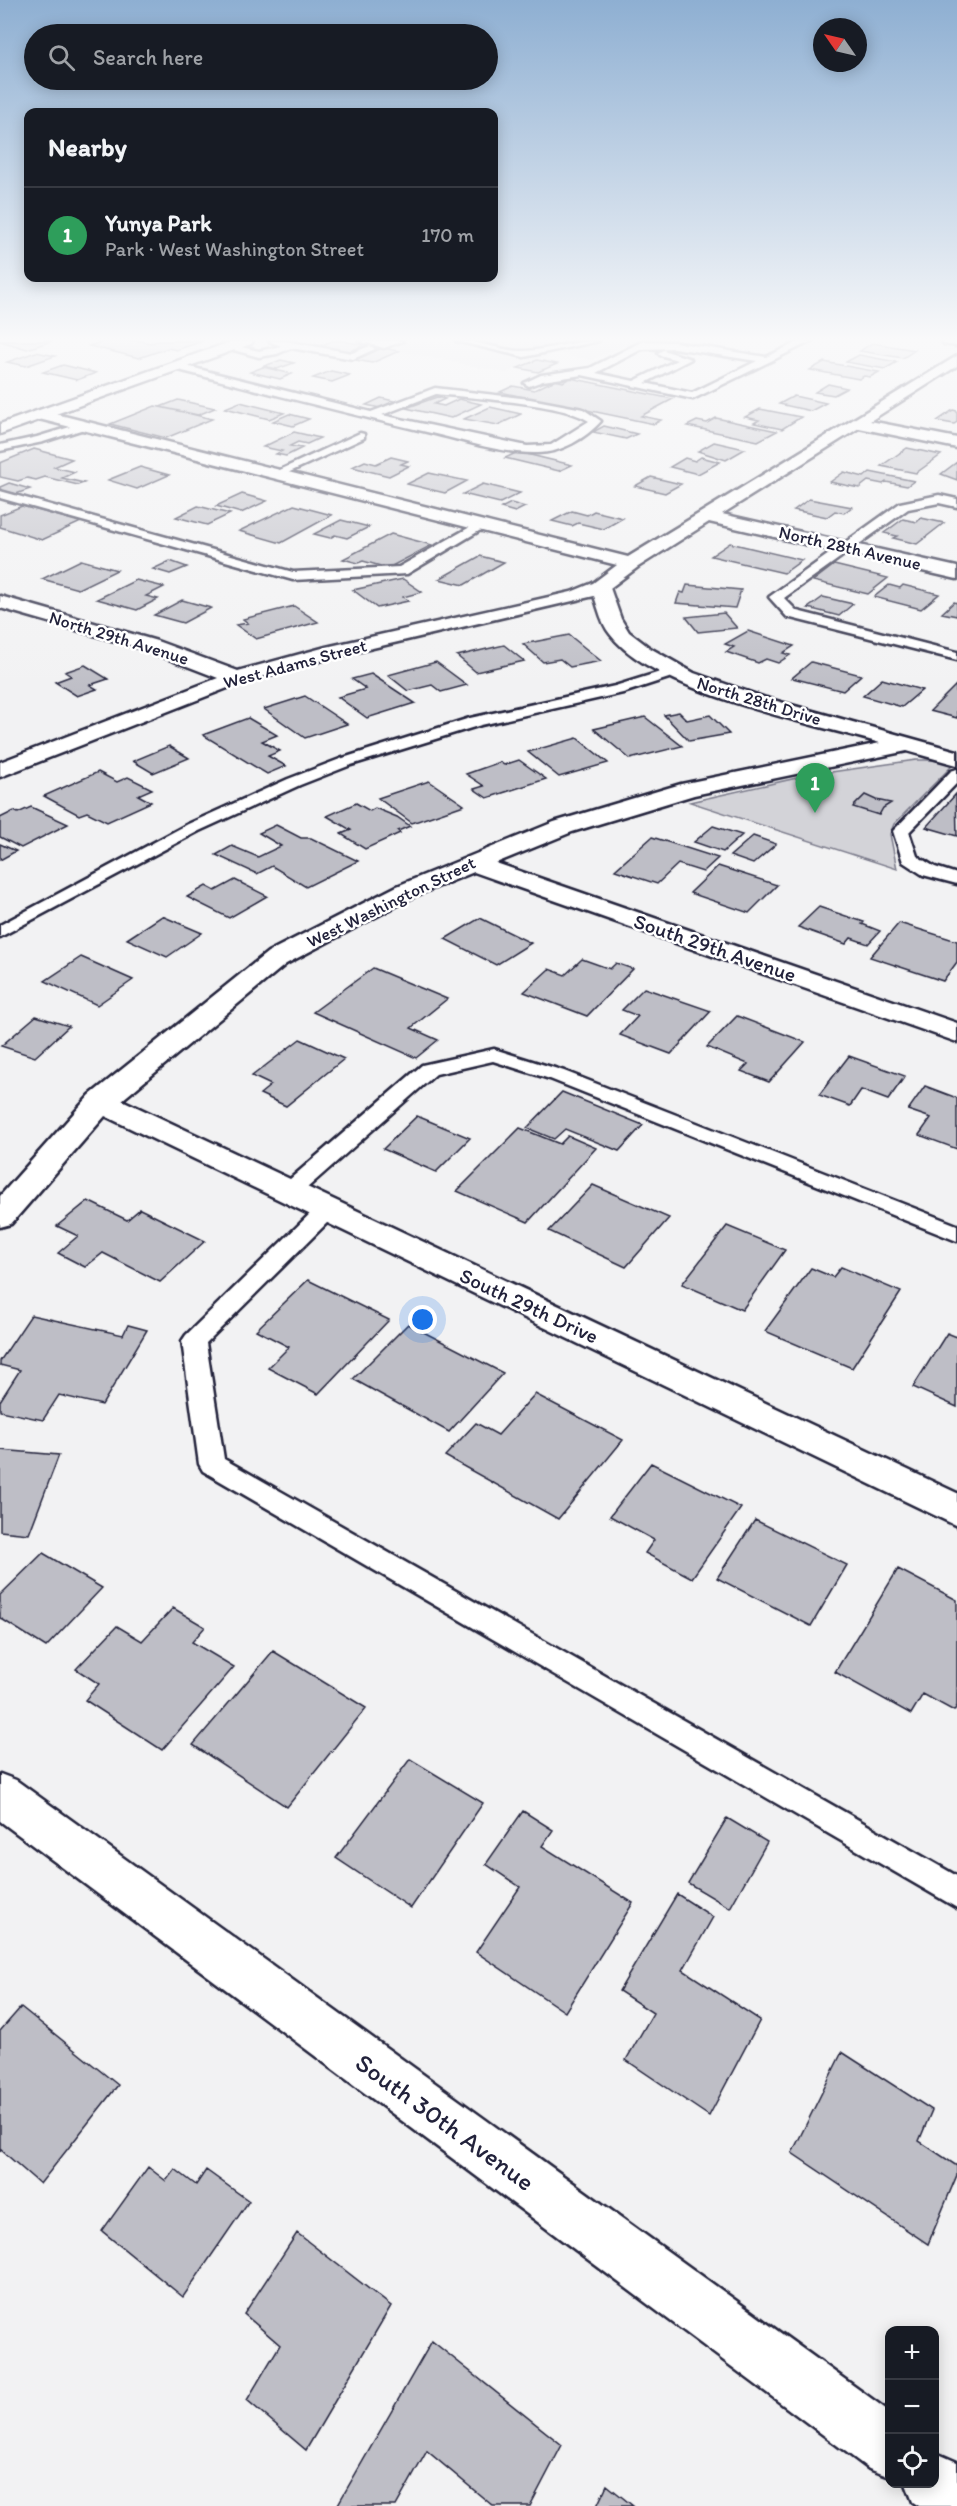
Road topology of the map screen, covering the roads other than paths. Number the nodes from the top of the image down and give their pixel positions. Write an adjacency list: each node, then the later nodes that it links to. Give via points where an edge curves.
1 (212, 458): 4 (street)
2 (312, 458): 4 (lane)
3 (801, 458): 7 (street, West Adams Street)
4 (277, 474): 8 (street)
5 (0, 494): 8 (lane, via 293,576 402,571)
6 (957, 503): 9 (lane, via 939,499 904,506)
7 (707, 516): 9 (street, North 28th Avenue); 10 (street, West Adams Street)
8 (483, 525): 10 (street)
9 (848, 548): 11 (street, North 28th Avenue); 14 (lane, via 776,597 792,614)
10 (631, 563): 12 (street, West Adams Street)
11 (957, 573)
12 (600, 587): 15 (street, North 28th Drive, via 610,620 621,635); 16 (street, West Adams Street)
13 (0, 602): 16 (street, North 29th Avenue, via 169,652)
14 (957, 656)
15 (673, 672): 17 (street, North 28th Drive, via 715,690); 23 (lane, via 648,682 489,718 283,785 95,878)
16 (237, 678): 19 (street, West Adams Street)
17 (908, 744): 18 (street, North 28th Drive); 21 (street, West Washington Street, via 698,787 563,827)
18 (957, 758)
19 (0, 770)
20 (957, 774): 22 (lane, via 901,831 909,858 929,871)
21 (472, 862): 24 (street, South 29th Avenue); 25 (street, West Washington Street, via 406,891 277,958)
22 (957, 879)
23 (0, 932)
24 (957, 1033)
25 (101, 1102): 26 (street, South 29th Drive); 28 (street, West Washington Street)
26 (290, 1191): 27 (street, South 29th Drive); 29 (lane, via 429,1069 494,1055 557,1075)
27 (327, 1210): 30 (street, South 29th Drive); 32 (lane, via 194,1341 212,1464)
28 (0, 1216)
29 (957, 1233)
30 (957, 1510)
31 (0, 1795): 33 (street, South 30th Avenue)
32 (957, 1893)
33 (885, 2444)
34 (939, 2485): 35 (street)
35 (957, 2498)

